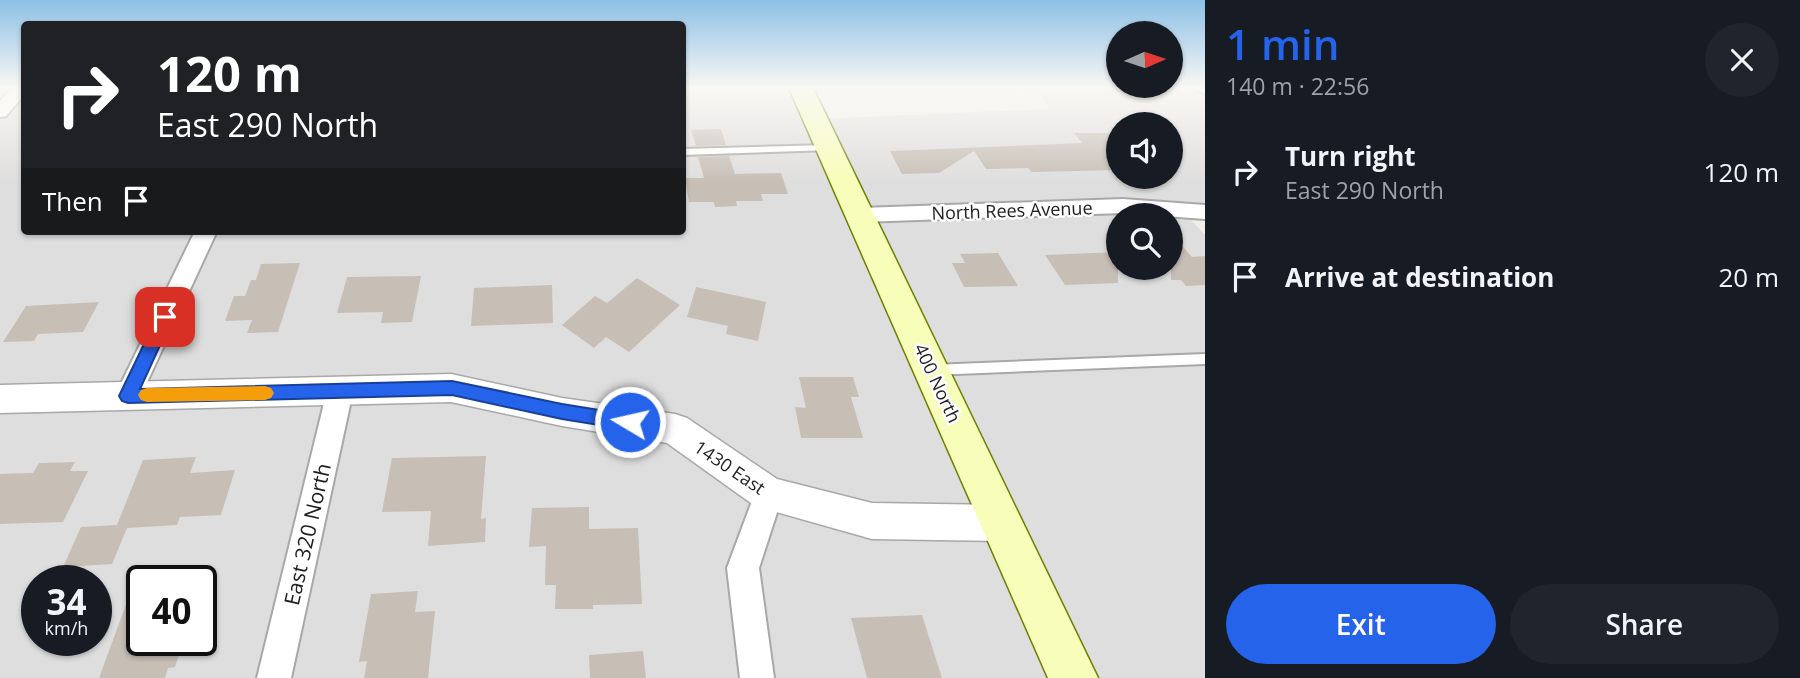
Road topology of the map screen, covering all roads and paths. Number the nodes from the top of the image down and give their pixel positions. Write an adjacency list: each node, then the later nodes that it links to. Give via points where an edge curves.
1 (817, 120): 2 (main road, 400 North)
2 (830, 148): 3 (lane); 5 (main road, 400 North)
3 (686, 152)
4 (1205, 212): 5 (street, North Rees Avenue, via 1123,206)
5 (861, 215): 8 (main road, 400 North)
6 (204, 235): 10 (street)
7 (1205, 359): 8 (lane)
8 (932, 370): 13 (main road, 400 North)
9 (340, 391): 10 (street, 1430 East); 12 (street, 1430 East, via 452,388 562,412 675,429); 14 (street, East 320 North)
10 (128, 396): 11 (street, 1430 East)
11 (0, 399)
12 (768, 494): 13 (street, 1430 East, via 872,521); 15 (street, via 743,568)
13 (1001, 523): 16 (main road, 400 North)
14 (274, 678)
15 (757, 678)
16 (1073, 678)

